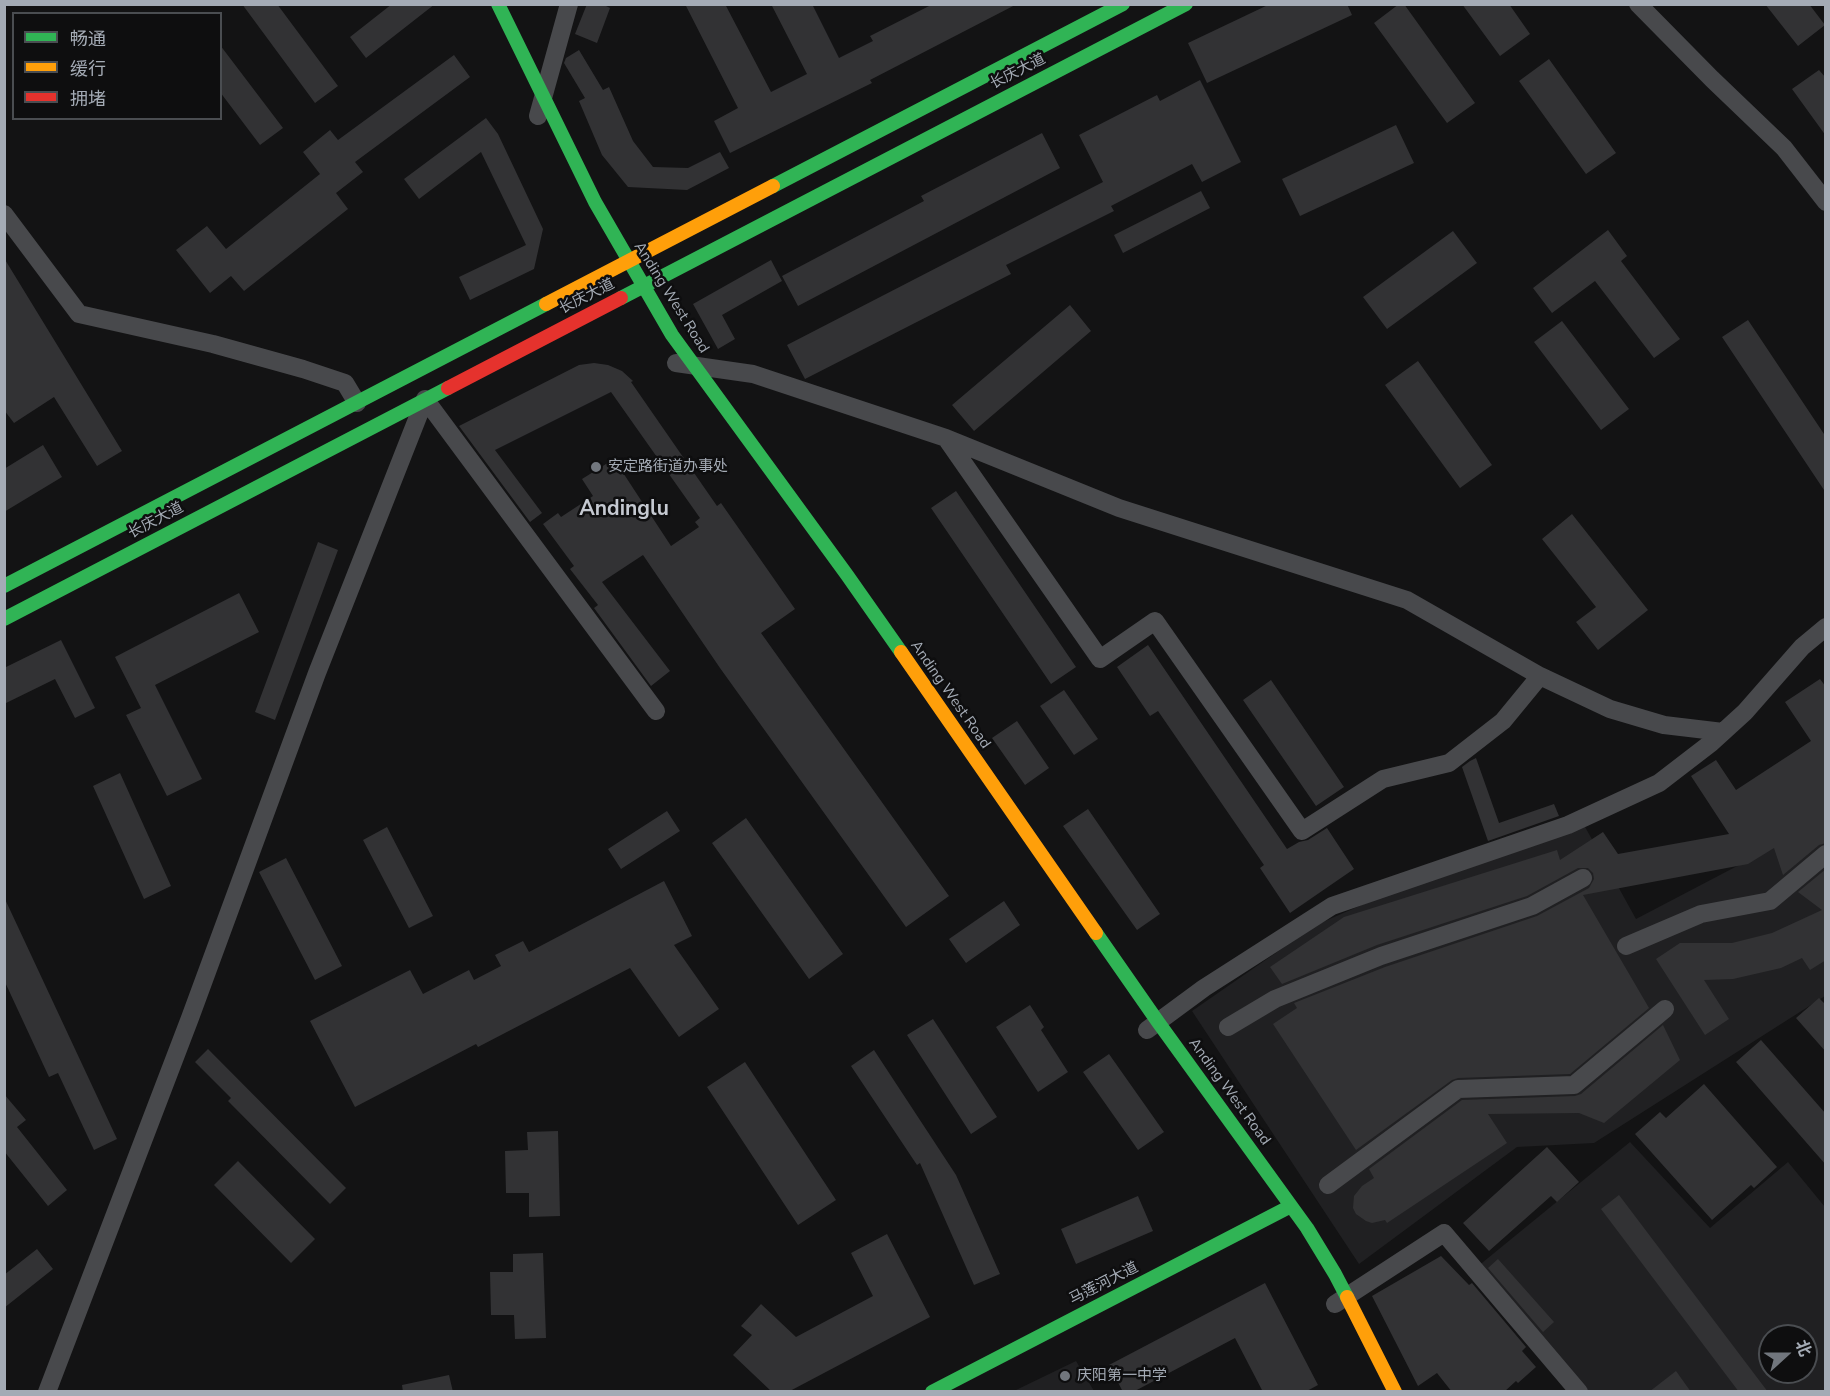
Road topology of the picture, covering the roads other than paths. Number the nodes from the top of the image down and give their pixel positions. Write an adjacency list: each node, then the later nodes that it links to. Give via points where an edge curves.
1 (498, 4): 6 (main road, Anding West Road)
2 (569, 4): 6 (street)
3 (1123, 4): 10 (main road, 长庆大道)
4 (1186, 4): 11 (main road, 长庆大道)
5 (1638, 4): 8 (street, via 1784,148)
6 (535, 96): 7 (street); 10 (main road, Anding West Road, via 595,202)
7 (540, 122)
8 (1826, 202)
9 (4, 214): 16 (street, via 79,314 213,344 345,383)
10 (619, 262): 11 (main road, Anding West Road); 16 (main road, 长庆大道)
11 (637, 294): 14 (main road, Anding West Road); 15 (main road, 长庆大道)
12 (649, 322): 13 (main road, Anding West Road)
13 (676, 363): 14 (street); 17 (main road, Anding West Road)
14 (695, 366): 18 (street, via 753,374); 29 (main road, Anding West Road, via 847,575)
15 (425, 399): 20 (main road, 长庆大道); 23 (street); 39 (street, via 317,673)
16 (357, 403): 19 (main road, 长庆大道)
17 (725, 430)
18 (946, 438): 22 (street, via 1119,508 1407,600); 22 (street, via 1100,659 1155,621 1302,831 1383,779 1449,763 1503,721)
19 (4, 586)
20 (4, 619)
21 (1826, 627): 24 (street, via 1802,647)
22 (1540, 676): 24 (street, via 1610,709 1664,725)
23 (656, 711)
24 (1723, 732): 29 (street, via 1659,783 1568,825 1332,906)
25 (1826, 854): 27 (street, via 1770,901 1701,914)
26 (1583, 878): 30 (street, via 1532,906 1381,956 1275,999)
27 (1626, 946)
28 (1665, 1009): 33 (street, via 1574,1085 1458,1089)
29 (1149, 1024): 31 (main road, Anding West Road); 34 (main road, Anding West Road)
30 (1228, 1027)
31 (1160, 1048)
32 (1173, 1066): 34 (main road, Anding West Road, via 1222,1134)
33 (1328, 1185)
34 (1285, 1209): 35 (main road, Anding West Road); 40 (main road, 马莲河大道)
35 (1294, 1222): 36 (main road, Anding West Road); 37 (main road, Anding West Road, via 1335,1274)
36 (1317, 1271)
37 (1337, 1297): 38 (main road, Anding West Road); 41 (main road, Anding West Road); 42 (street, via 1444,1233)
38 (1370, 1373)
39 (46, 1392)
40 (932, 1392)
41 (1395, 1392)
42 (1579, 1392)

